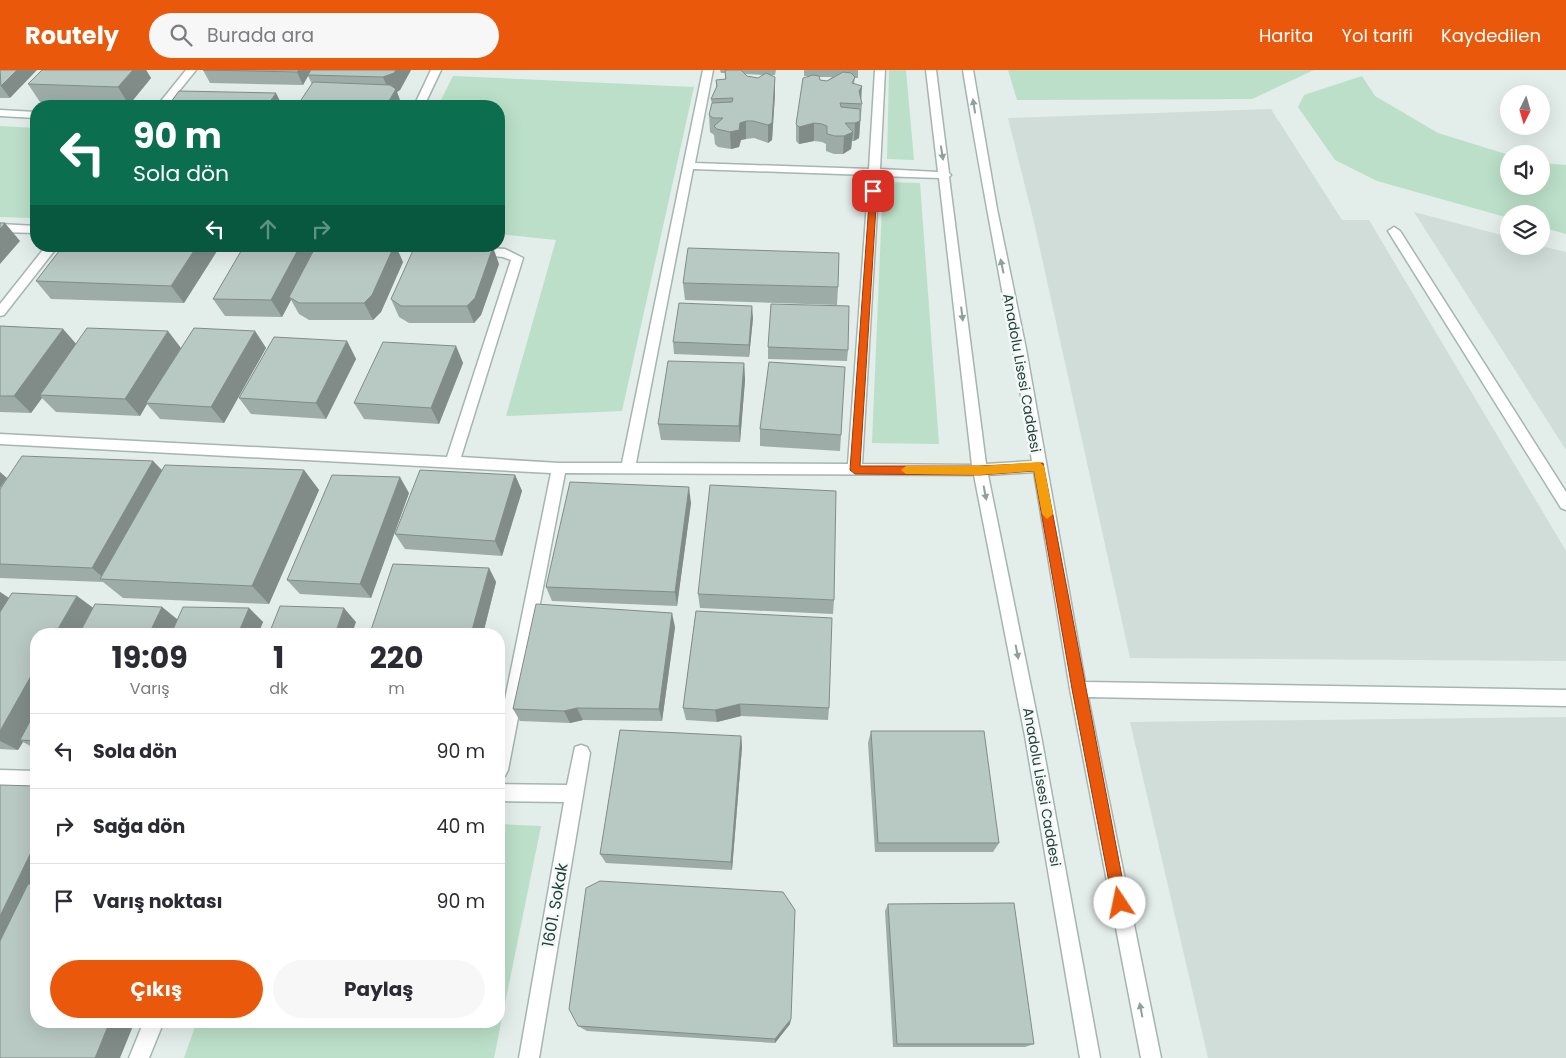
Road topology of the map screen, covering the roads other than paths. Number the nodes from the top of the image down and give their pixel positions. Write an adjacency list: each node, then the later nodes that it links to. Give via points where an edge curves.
1 (191, 70): 7 (street)
2 (436, 70): 8 (street)
3 (708, 70): 11 (street)
4 (880, 70): 12 (street)
5 (931, 70): 13 (street, Anadolu Lisesi Caddesi, one-way to 13)
6 (968, 70): 22 (street, Anadolu Lisesi Caddesi, one-way to 6)
7 (167, 100)
8 (422, 100)
9 (0, 113): 10 (street)
10 (30, 115)
11 (689, 166): 12 (street); 24 (street)
12 (874, 172): 13 (street); 25 (street)
13 (946, 175): 26 (street, Anadolu Lisesi Caddesi, one-way to 26)
14 (0, 228): 15 (street)
15 (30, 230)
16 (1394, 231): 27 (street)
17 (47, 252): 19 (street)
18 (493, 252): 21 (street, via 516,258)
19 (0, 312)
20 (0, 440): 21 (street)
21 (452, 463): 23 (street)
22 (1039, 466): 26 (street); 28 (street, Anadolu Lisesi Caddesi)
23 (559, 468): 24 (street); 30 (street)
24 (628, 469): 25 (street)
25 (855, 470): 26 (street)
26 (980, 470): 39 (street, Anadolu Lisesi Caddesi, one-way to 39, via 1034,736)
27 (1566, 504)
28 (1078, 689): 29 (street); 40 (street, Anadolu Lisesi Caddesi, one-way to 28)
29 (1566, 698)
30 (505, 740)
31 (581, 753): 35 (street, 1601. Sokak)
32 (0, 778): 33 (street)
33 (30, 779)
34 (505, 792): 35 (street)
35 (574, 794): 38 (street, 1601. Sokak)
36 (151, 1028): 37 (street)
37 (139, 1058)
38 (529, 1058)
39 (1090, 1058)
40 (1151, 1058)

